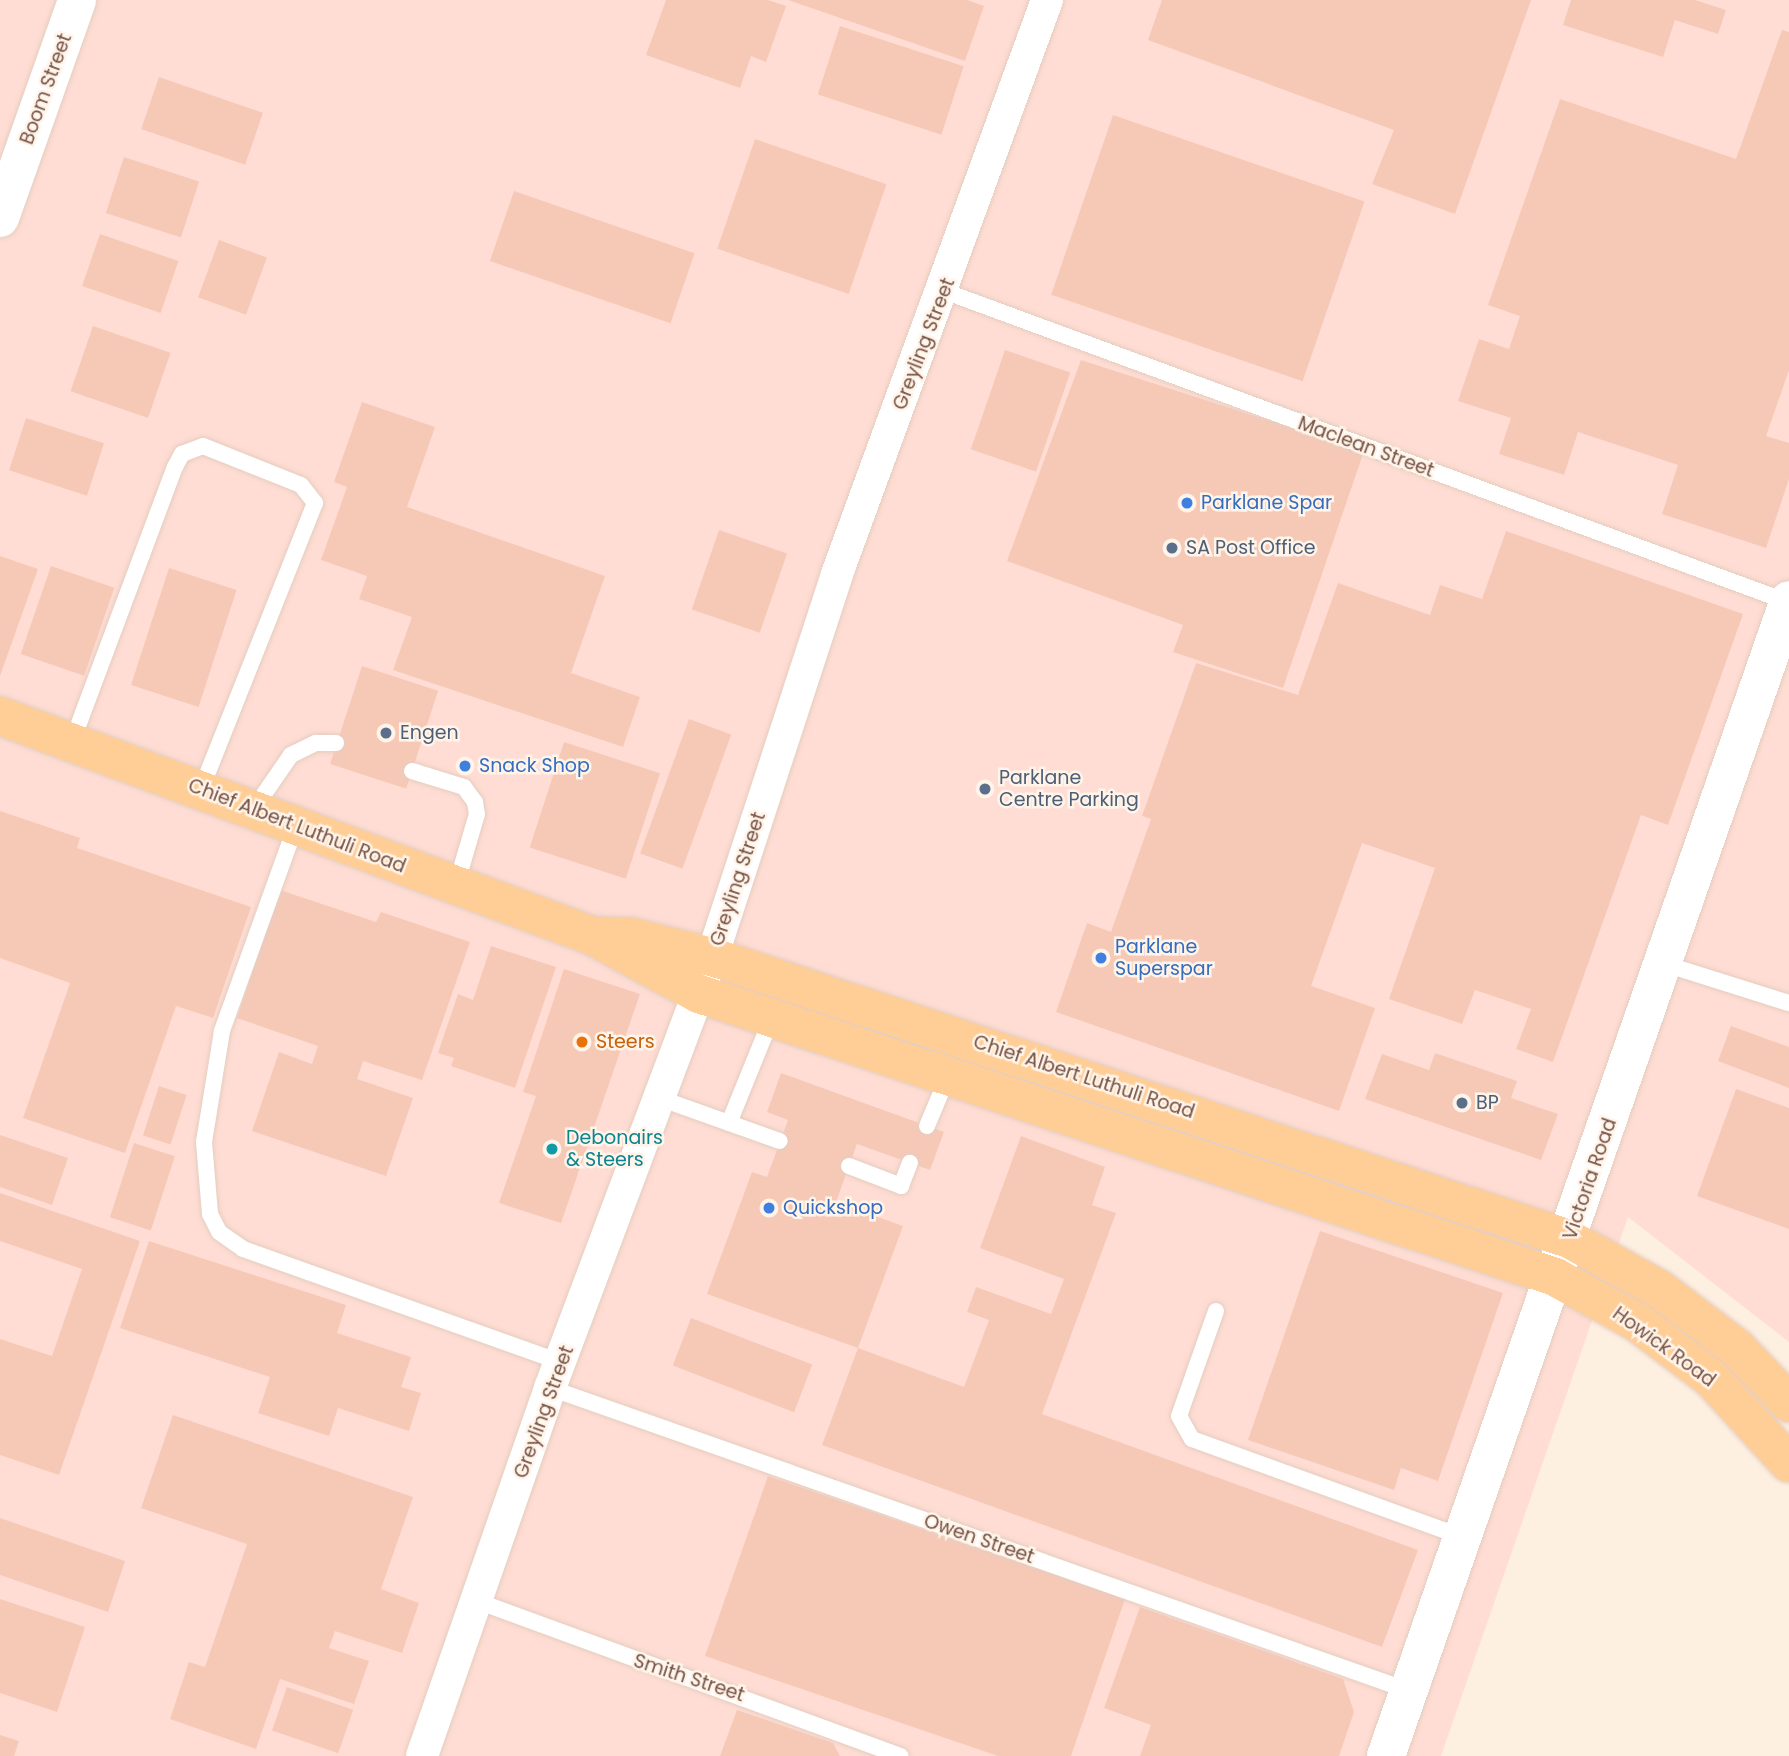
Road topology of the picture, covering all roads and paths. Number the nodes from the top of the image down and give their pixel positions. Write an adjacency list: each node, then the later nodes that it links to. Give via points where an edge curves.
1 (77, 0): 3 (main road, Boom Street)
2 (1047, 0): 4 (street, Greyling Street)
3 (0, 218)
4 (944, 291): 5 (lane, Maclean Street); 15 (street, Greyling Street, via 838,574)
5 (1789, 601): 16 (main road, Victoria Road)
6 (0, 716): 7 (main road, Chief Albert Luthuli Road)
7 (72, 741): 10 (main road, Chief Albert Luthuli Road); 10 (lane, via 175,467 182,454 203,446 301,485 315,503)
8 (336, 743): 11 (lane, via 316,743 291,755)
9 (412, 771): 13 (lane, via 464,787 475,802 477,814)
10 (201, 789): 11 (main road, Chief Albert Luthuli Road)
11 (253, 810): 12 (main road, Chief Albert Luthuli Road)
12 (295, 828): 13 (main road, Chief Albert Luthuli Road); 30 (lane, Owen Street, via 222,1031 204,1142 210,1214 219,1232 243,1249)
13 (456, 886): 14 (main road, Chief Albert Luthuli Road)
14 (593, 936): 15 (main road, Chief Albert Luthuli Road, via 631,937); 17 (main road, Chief Albert Luthuli Road)
15 (712, 957): 17 (street, Greyling Street); 27 (main road, Chief Albert Luthuli Road)
16 (1665, 964): 18 (lane); 27 (main road, Victoria Road)
17 (699, 994): 19 (main road, Chief Albert Luthuli Road); 21 (street, Greyling Street)
18 (1789, 1003)
19 (772, 1017): 20 (main road, Chief Albert Luthuli Road); 22 (lane)
20 (948, 1074): 23 (lane); 28 (main road, Chief Albert Luthuli Road)
21 (659, 1098): 22 (lane); 30 (street, Greyling Street)
22 (729, 1123): 24 (lane)
23 (927, 1126)
24 (780, 1141)
25 (910, 1163): 26 (lane, via 901,1186)
26 (849, 1166)
27 (1569, 1239): 28 (main road, Victoria Road); 31 (main road, via 1659,1289 1738,1349)
28 (1555, 1277): 32 (main road, Howick Road, via 1637,1322 1711,1378); 33 (main road, Victoria Road)
29 (1216, 1311): 33 (lane, via 1179,1416 1192,1439)
30 (556, 1375): 34 (street, Greyling Street); 35 (lane, Owen Street)
31 (1789, 1404)
32 (1789, 1463)
33 (1462, 1537): 35 (main road, Victoria Road)
34 (477, 1601): 36 (street, Greyling Street); 37 (lane, Smith Street)
35 (1407, 1689): 38 (main road, Victoria Road)
36 (422, 1756)
37 (901, 1756)
38 (1385, 1756)

